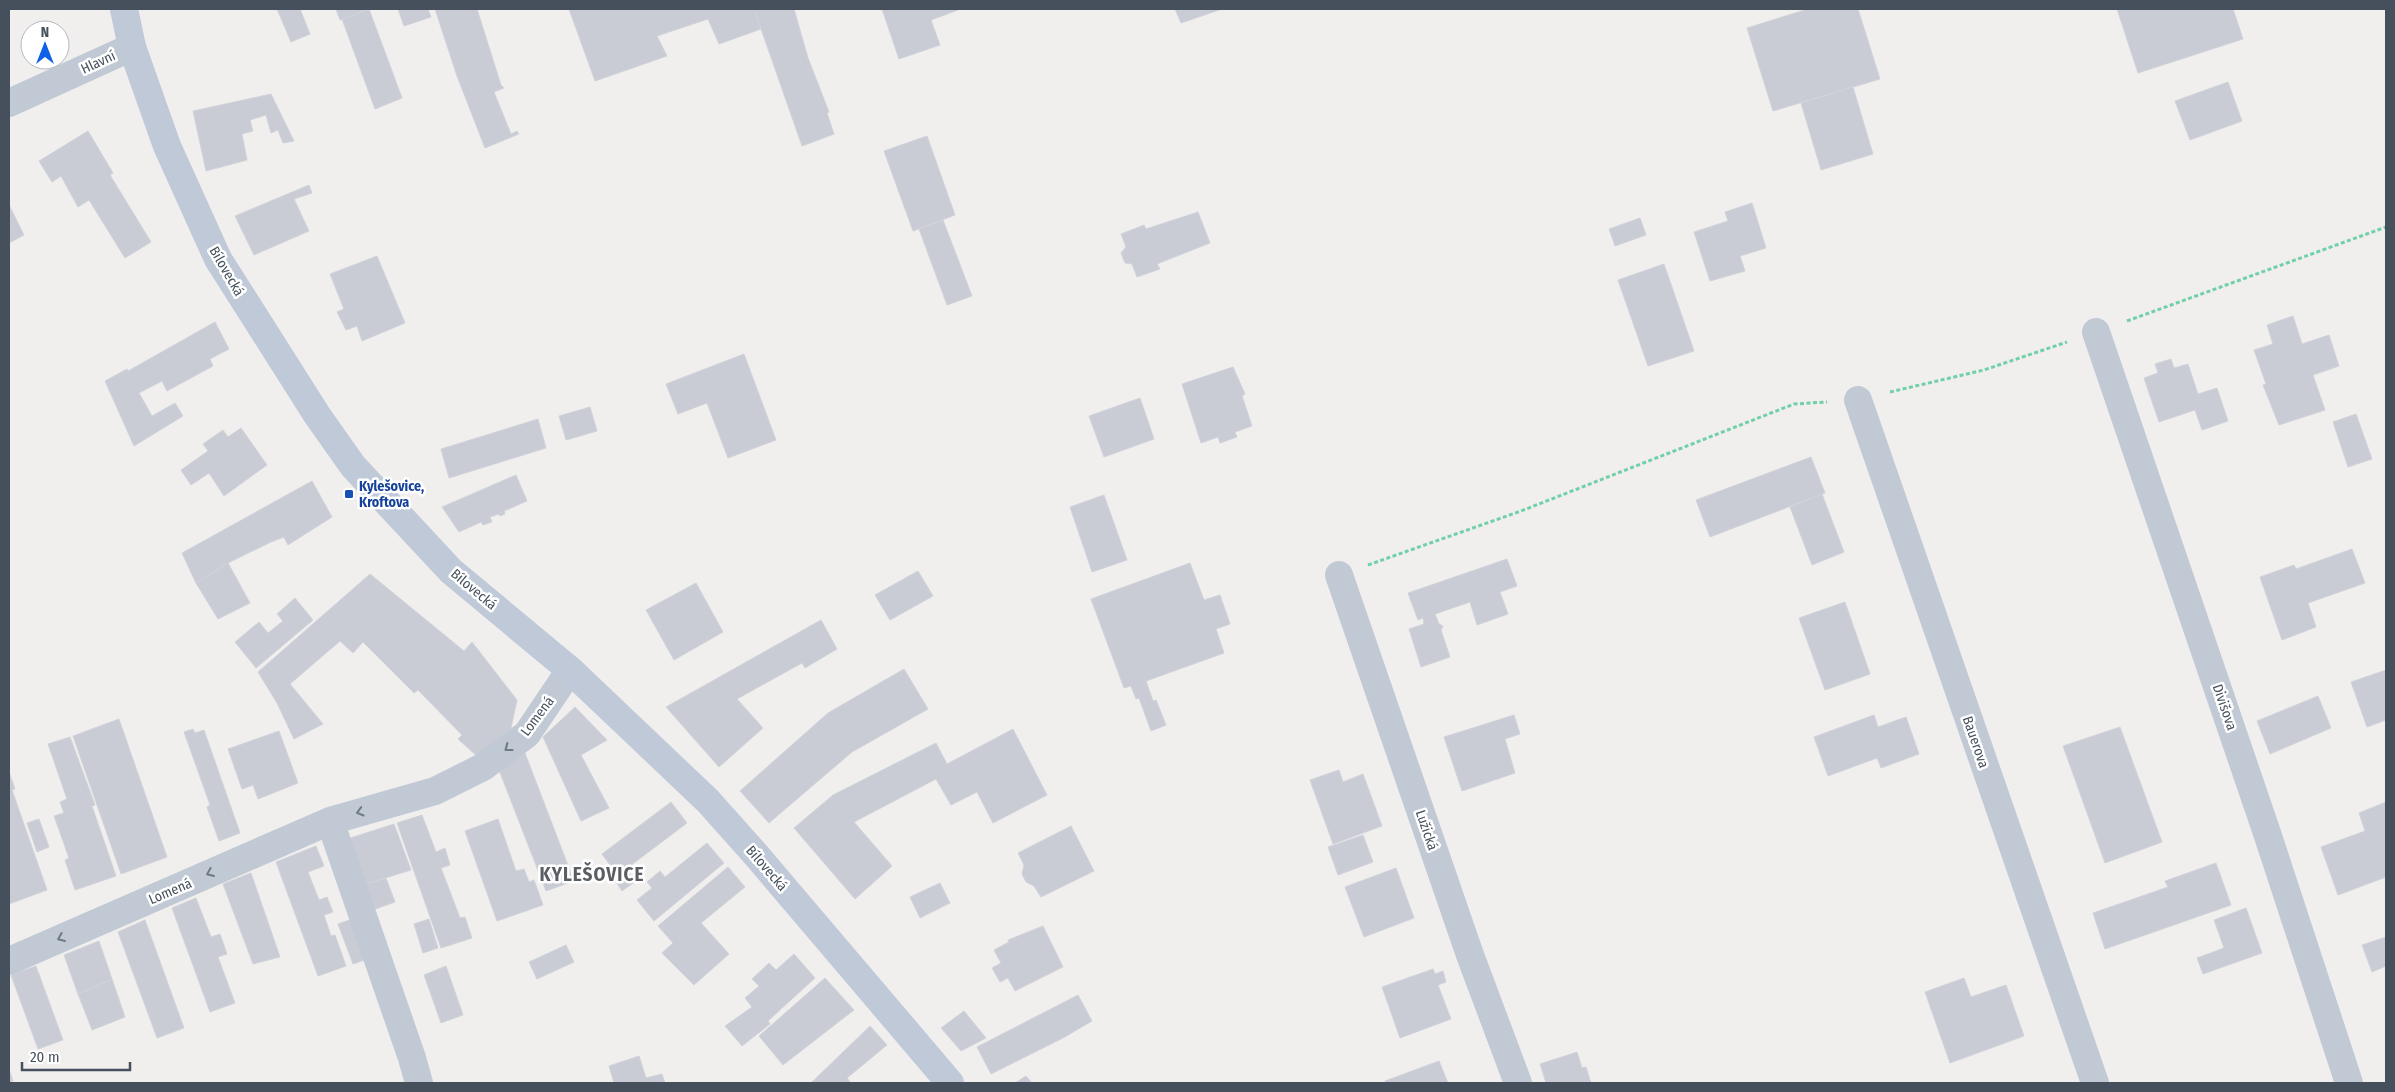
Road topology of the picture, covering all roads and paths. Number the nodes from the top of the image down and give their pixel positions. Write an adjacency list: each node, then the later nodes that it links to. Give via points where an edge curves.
1 (124, 9): 2 (main road, Bílovecká)
2 (132, 47): 3 (street, Hlavní); 7 (main road, Bílovecká, via 167,146 218,259 317,415 353,466 452,571)
3 (9, 103)
4 (2096, 332): 14 (street, Divišova, via 2268,833)
5 (1858, 400): 13 (street, Bauerova)
6 (1339, 575): 12 (street, Lužická, via 1470,955)
7 (570, 670): 8 (street, Lomená, one-way to 8, via 527,734 483,767 435,791); 11 (main road, Bílovecká, via 714,808)
8 (330, 821): 9 (street, Lomená, one-way to 9); 10 (street)
9 (9, 961)
10 (415, 1070)
11 (950, 1083)
12 (1518, 1083)
13 (2095, 1083)
14 (2349, 1083)

